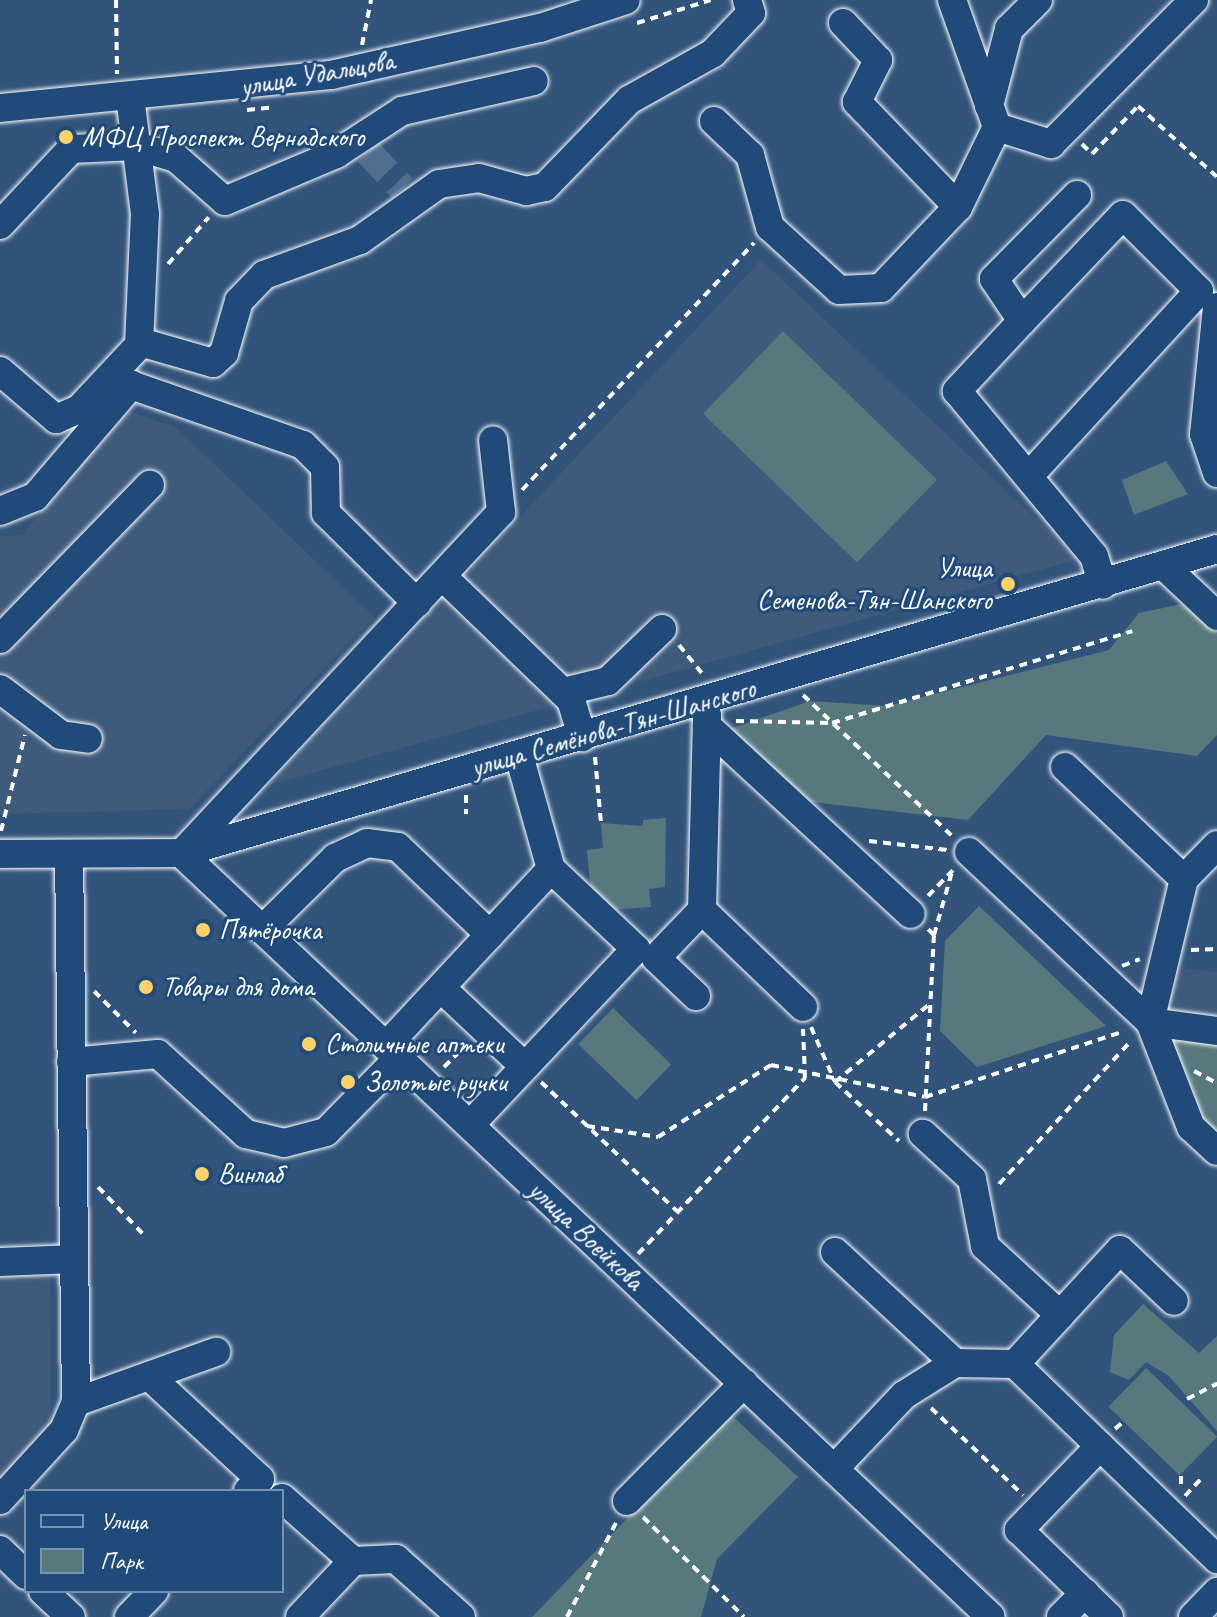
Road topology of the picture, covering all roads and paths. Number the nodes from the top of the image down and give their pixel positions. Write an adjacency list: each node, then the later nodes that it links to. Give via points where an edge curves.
1 (116, 0): 13 (path)
2 (371, 0): 11 (path)
3 (550, 0): 10 (street)
4 (626, 0): 10 (street, улица Удальцова)
5 (747, 0): 27 (street, via 751,13 713,53 629,100 545,187 526,191 465,178 408,194 360,240 254,283 235,311 219,360)
6 (952, 0): 15 (street)
7 (1038, 0): 15 (street, via 1009,29)
8 (1194, 0): 17 (street)
9 (843, 23): 22 (street, via 878,60 857,102)
10 (540, 28): 13 (street, улица Удальцова, via 331,75)
11 (359, 56)
12 (534, 81): 21 (street, via 402,111 363,146)
13 (124, 92): 14 (street, улица Удальцова); 18 (street)
14 (0, 108)
15 (993, 117): 17 (street, via 1051,144); 22 (street)
16 (714, 121): 22 (street, via 750,155 770,227 839,290 881,288)
17 (1065, 129): 19 (path, via 1092,154 1138,106)
18 (136, 146): 21 (street, via 194,168); 23 (street, via 71,149); 27 (street, via 145,214)
19 (1217, 177)
20 (1077, 195): 26 (street, via 994,279)
21 (225, 201): 24 (path)
22 (958, 207)
23 (0, 225)
24 (165, 270)
25 (1217, 307): 30 (street, via 1204,434)
26 (1022, 321): 31 (street, via 957,391); 31 (street, via 1123,215 1199,291)
27 (140, 342): 28 (street, via 79,409 56,419)
28 (0, 371)
29 (493, 440): 36 (street, via 501,512)
30 (1217, 473)
31 (1029, 476): 37 (street, via 1094,556)
32 (150, 485): 42 (street)
33 (0, 511): 38 (street, via 35,497 131,385 303,445 325,467 326,513)
34 (1217, 549): 35 (street, улица Семёнова-Тян-Шанского)
35 (1164, 566): 37 (street, улица Семёнова-Тян-Шанского); 39 (street)
36 (442, 576): 38 (street); 47 (street)
37 (1103, 585): 49 (street, улица Семёнова-Тян-Шанского)
38 (417, 603): 61 (street)
39 (1217, 616)
40 (662, 629): 47 (street, via 608,681)
41 (1132, 631): 50 (path)
42 (0, 639)
43 (699, 665): 44 (path)
44 (702, 673)
45 (795, 687): 50 (path)
46 (0, 689): 48 (street)
47 (563, 692): 52 (street)
48 (31, 714): 51 (street, via 61,735); 58 (path)
49 (714, 716): 50 (path); 52 (street, улица Семёнова-Тян-Шанского); 60 (street); 66 (street)
50 (832, 723): 63 (path)
51 (88, 739)
52 (586, 742): 53 (street, улица Семёнова-Тян-Шанского); 57 (path)
53 (519, 755): 61 (street, улица Семёнова-Тян-Шанского); 64 (street)
54 (1065, 767): 65 (street)
55 (466, 785): 56 (path)
56 (466, 814)
57 (601, 823)
58 (1, 845): 62 (street, улица Семёнова-Тян-Шанского)
59 (1217, 845): 65 (street)
60 (844, 852): 63 (path, via 856,839); 67 (street)
61 (181, 853): 62 (street, улица Семёнова-Тян-Шанского); 68 (street, улица Воейкова)
62 (69, 854): 72 (street)
63 (961, 861): 67 (path); 70 (path); 77 (street)
64 (551, 869): 69 (street); 71 (street)
65 (1184, 879): 77 (street)
66 (702, 910): 71 (street); 76 (street)
67 (911, 914): 70 (path)
68 (262, 930): 69 (street, via 335,858 367,843 398,847); 80 (street, улица Воейкова)
69 (490, 935): 73 (street)
70 (934, 935): 75 (path)
71 (646, 953): 74 (street); 83 (street)
72 (70, 968): 81 (path); 82 (street)
73 (441, 988): 78 (street); 80 (street)
74 (696, 996)
75 (931, 1003): 86 (path); 87 (path)
76 (803, 1007): 85 (path); 86 (path)
77 (1150, 1022): 79 (street); 87 (path); 91 (street, via 1191,1127); 94 (path, via 1009,1167)
78 (483, 1027): 83 (street); 84 (path)
79 (1217, 1031)
80 (392, 1052): 81 (street, via 326,1132 284,1143 246,1134); 88 (street, улица Воейкова)
81 (158, 1054): 82 (street)
82 (71, 1062): 92 (street)
83 (525, 1067): 88 (street); 89 (path)
84 (435, 1078)
85 (805, 1078): 86 (path); 89 (path, via 771,1065 658,1137); 93 (path)
86 (835, 1082): 87 (path); 90 (path, via 920,1161)
87 (925, 1097): 90 (path)
88 (470, 1125): 106 (street, улица Воейкова)
89 (587, 1126): 93 (path)
90 (929, 1139): 94 (street, via 972,1179)
91 (1217, 1151)
92 (73, 1161): 95 (path); 97 (street)
93 (678, 1212): 98 (path)
94 (980, 1218): 101 (street, via 985,1246)
95 (146, 1237)
96 (835, 1252): 103 (street)
97 (74, 1259): 99 (street); 110 (street)
98 (631, 1261)
99 (0, 1262)
100 (1174, 1301): 101 (street, via 1120,1250)
101 (1060, 1315): 104 (street)
102 (216, 1352): 105 (street)
103 (955, 1363): 104 (street); 108 (street)
104 (1015, 1364): 111 (street)
105 (149, 1376): 110 (street); 113 (street)
106 (744, 1383): 112 (street, улица Воейкова); 116 (street)
107 (1217, 1384): 109 (path)
108 (902, 1388): 112 (street); 117 (path)
109 (1187, 1399)
110 (76, 1402): 114 (street, via 64,1430)
111 (1100, 1446): 117 (street); 119 (street)
112 (834, 1469): 132 (street, улица Воейкова)
113 (261, 1487)
114 (0, 1500)
115 (284, 1500): 120 (street)
116 (627, 1501): 130 (path); 131 (path)
117 (1039, 1509): 125 (street, via 1019,1530)
118 (0, 1550): 121 (street)
119 (1217, 1559)
120 (353, 1561): 128 (street); 129 (street, via 396,1559)
121 (24, 1573)
122 (1217, 1592): 135 (street)
123 (45, 1593): 126 (street)
124 (152, 1593): 127 (street)
125 (1085, 1593): 133 (street); 134 (street)
126 (71, 1617)
127 (129, 1617)
128 (300, 1617)
129 (461, 1617)
130 (567, 1617)
131 (744, 1617)
132 (991, 1617)
133 (1061, 1617)
134 (1109, 1617)
135 (1193, 1617)

